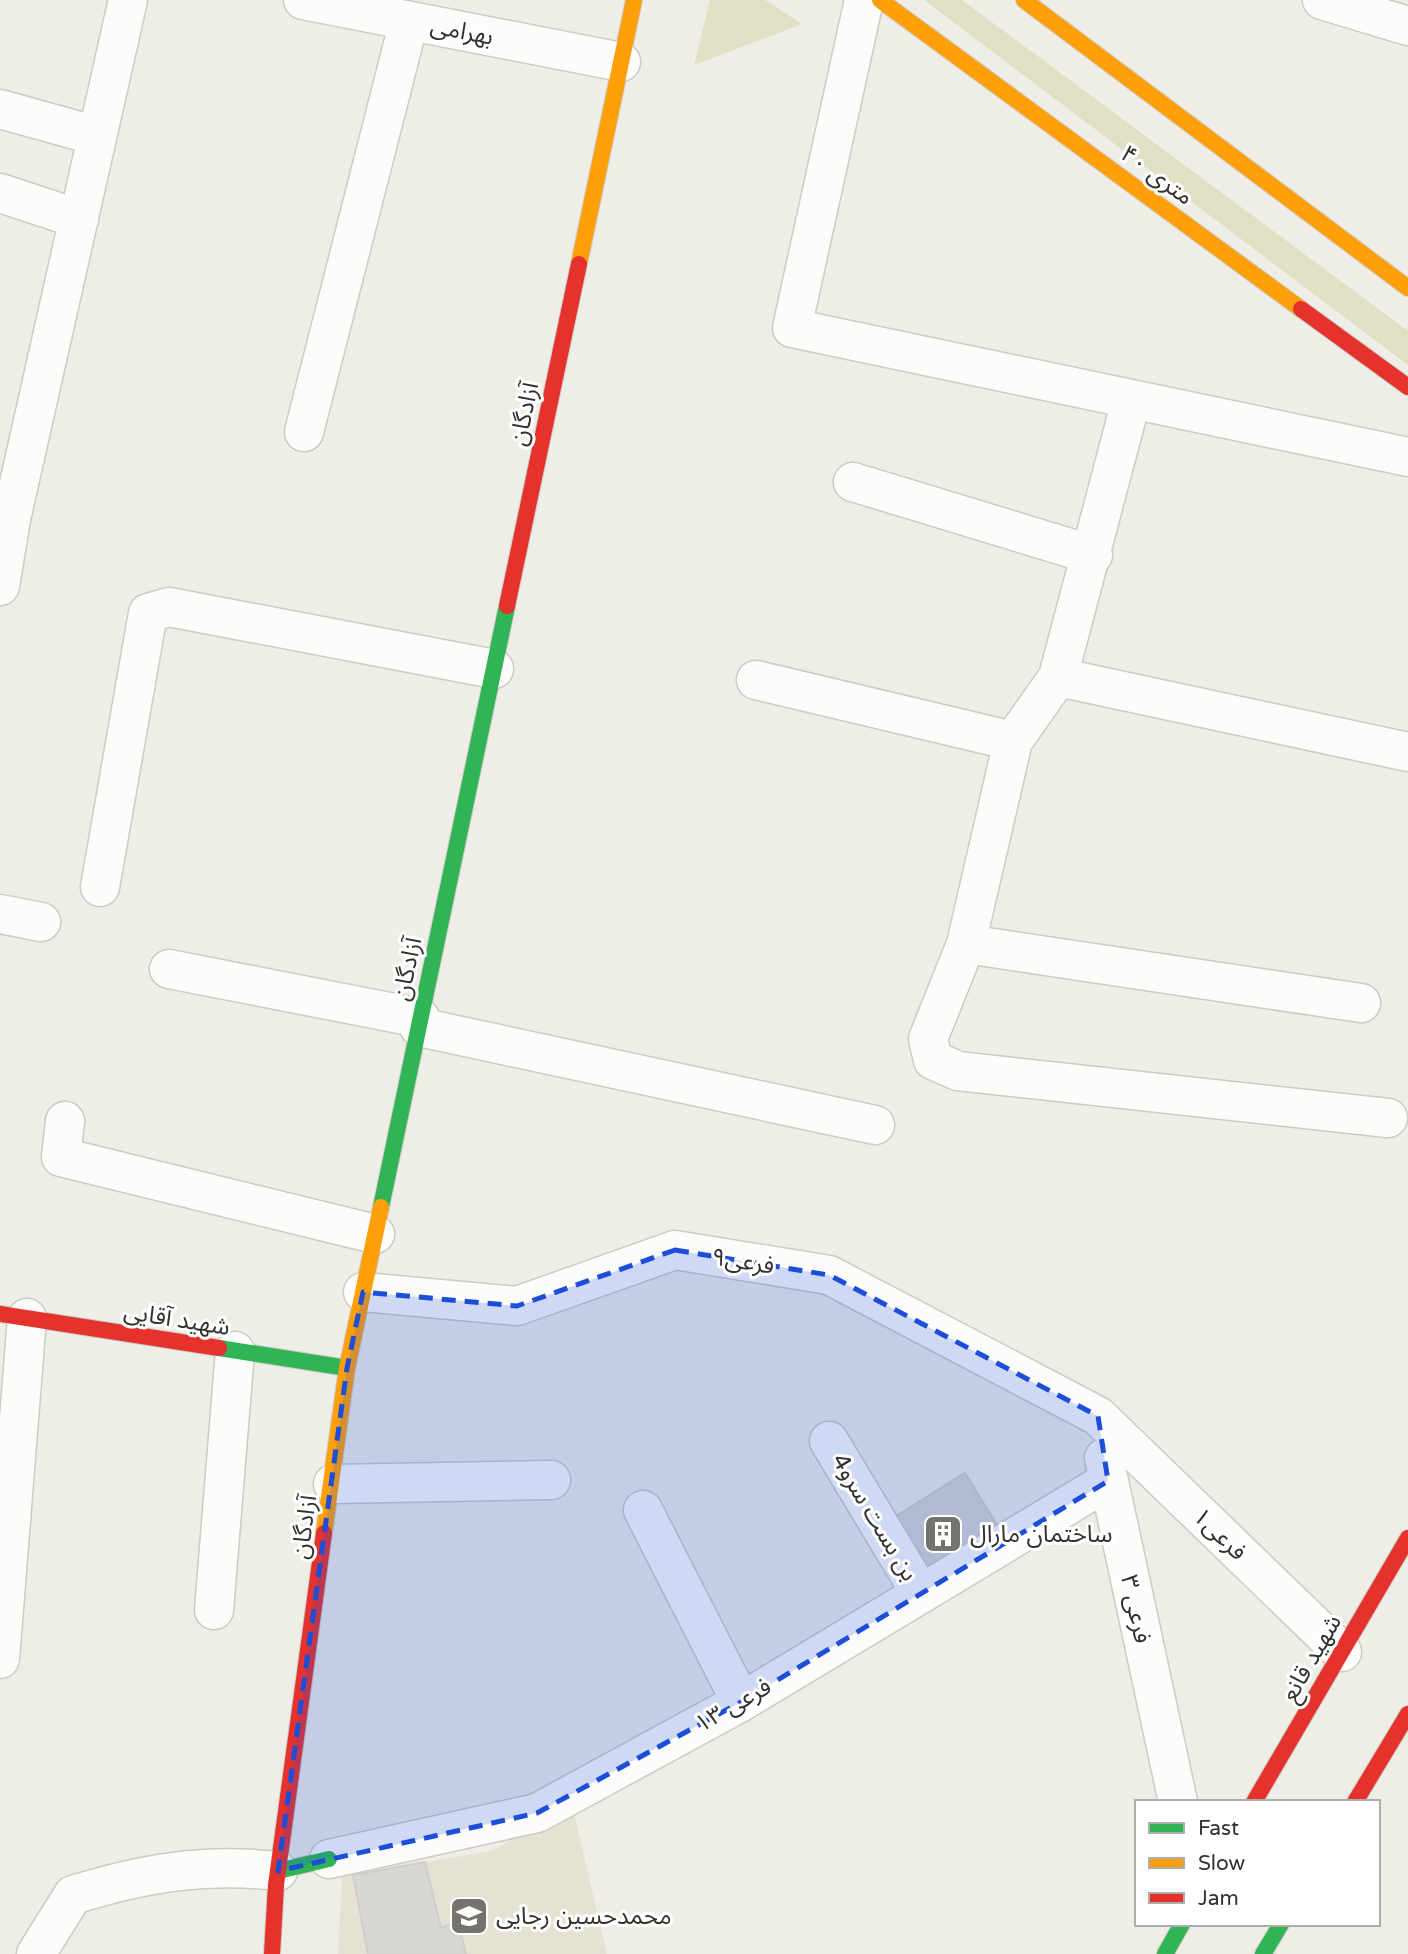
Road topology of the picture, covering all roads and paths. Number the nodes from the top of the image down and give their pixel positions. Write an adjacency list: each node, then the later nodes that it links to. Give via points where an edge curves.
1 (128, 0): 12 (street)
2 (303, 0): 8 (street, بهرامی)
3 (634, 0): 10 (main road, آزادگان)
4 (864, 0): 17 (street, via 792,328)
5 (880, 0): 16 (main road, ۴۰ متری)
6 (1024, 0): 15 (main road)
7 (1322, 0): 9 (street)
8 (409, 20): 10 (street, بهرامی); 18 (street)
9 (1408, 26)
10 (621, 62): 23 (main road, آزادگان)
11 (0, 109): 12 (street)
12 (97, 136): 14 (street)
13 (0, 193): 14 (street)
14 (79, 219): 22 (street)
15 (1408, 288)
16 (1408, 387)
17 (1131, 401): 19 (street); 21 (street)
18 (304, 432)
19 (1408, 457)
20 (853, 482): 21 (street)
21 (1093, 555): 24 (street)
22 (1, 568)
23 (494, 669): 28 (street, via 169,607 148,613); 34 (main road, آزادگان)
24 (1058, 677): 26 (street); 27 (street)
25 (756, 680): 26 (street)
26 (1013, 741): 31 (street)
27 (1408, 752)
28 (100, 887)
29 (0, 914): 30 (street)
30 (41, 922)
31 (966, 944): 33 (street); 35 (street, via 928,1039 933,1060 958,1071)
32 (169, 969): 34 (street)
33 (1360, 1003)
34 (420, 1023): 37 (street); 38 (main road, آزادگان)
35 (1388, 1118)
36 (65, 1121): 38 (street, via 61,1157)
37 (876, 1125)
38 (375, 1234): 39 (main road, آزادگان)
39 (363, 1292): 42 (main road, آزادگان); 43 (street, فرعی۹, via 517,1306 675,1250 828,1275)
40 (13, 1316): 41 (main road, شهید آقایی); 53 (street)
41 (235, 1351): 42 (main road, شهید آقایی); 51 (street)
42 (347, 1368): 47 (main road, آزادگان)
43 (1098, 1416): 46 (street, فرعی ۳); 52 (street, فرعی۱)
44 (829, 1441): 50 (street, بن بست سرو4)
45 (551, 1479): 47 (street)
46 (1108, 1481): 50 (street, فرعی ۱۳); 56 (street, فرعی ۳)
47 (333, 1484): 60 (main road, آزادگان)
48 (643, 1510): 54 (street)
49 (1408, 1538): 52 (main road, شهید قانع)
50 (920, 1594): 54 (street, فرعی ۱۳)
51 (214, 1611)
52 (1342, 1652): 57 (main road, شهید قانع)
53 (0, 1659)
54 (741, 1702): 59 (street, فرعی ۱۳, via 537,1813)
55 (1408, 1714): 58 (main road)
56 (1178, 1800)
57 (1255, 1800)
58 (1356, 1800)
59 (330, 1859): 60 (main road)
60 (278, 1871): 63 (street, via 226,1866 127,1878 73,1895); 64 (main road, آزادگان)
61 (1181, 1926): 65 (main road)
62 (1280, 1926): 66 (main road)
63 (36, 1954)
64 (272, 1954)
65 (1165, 1954)
66 (1263, 1954)

